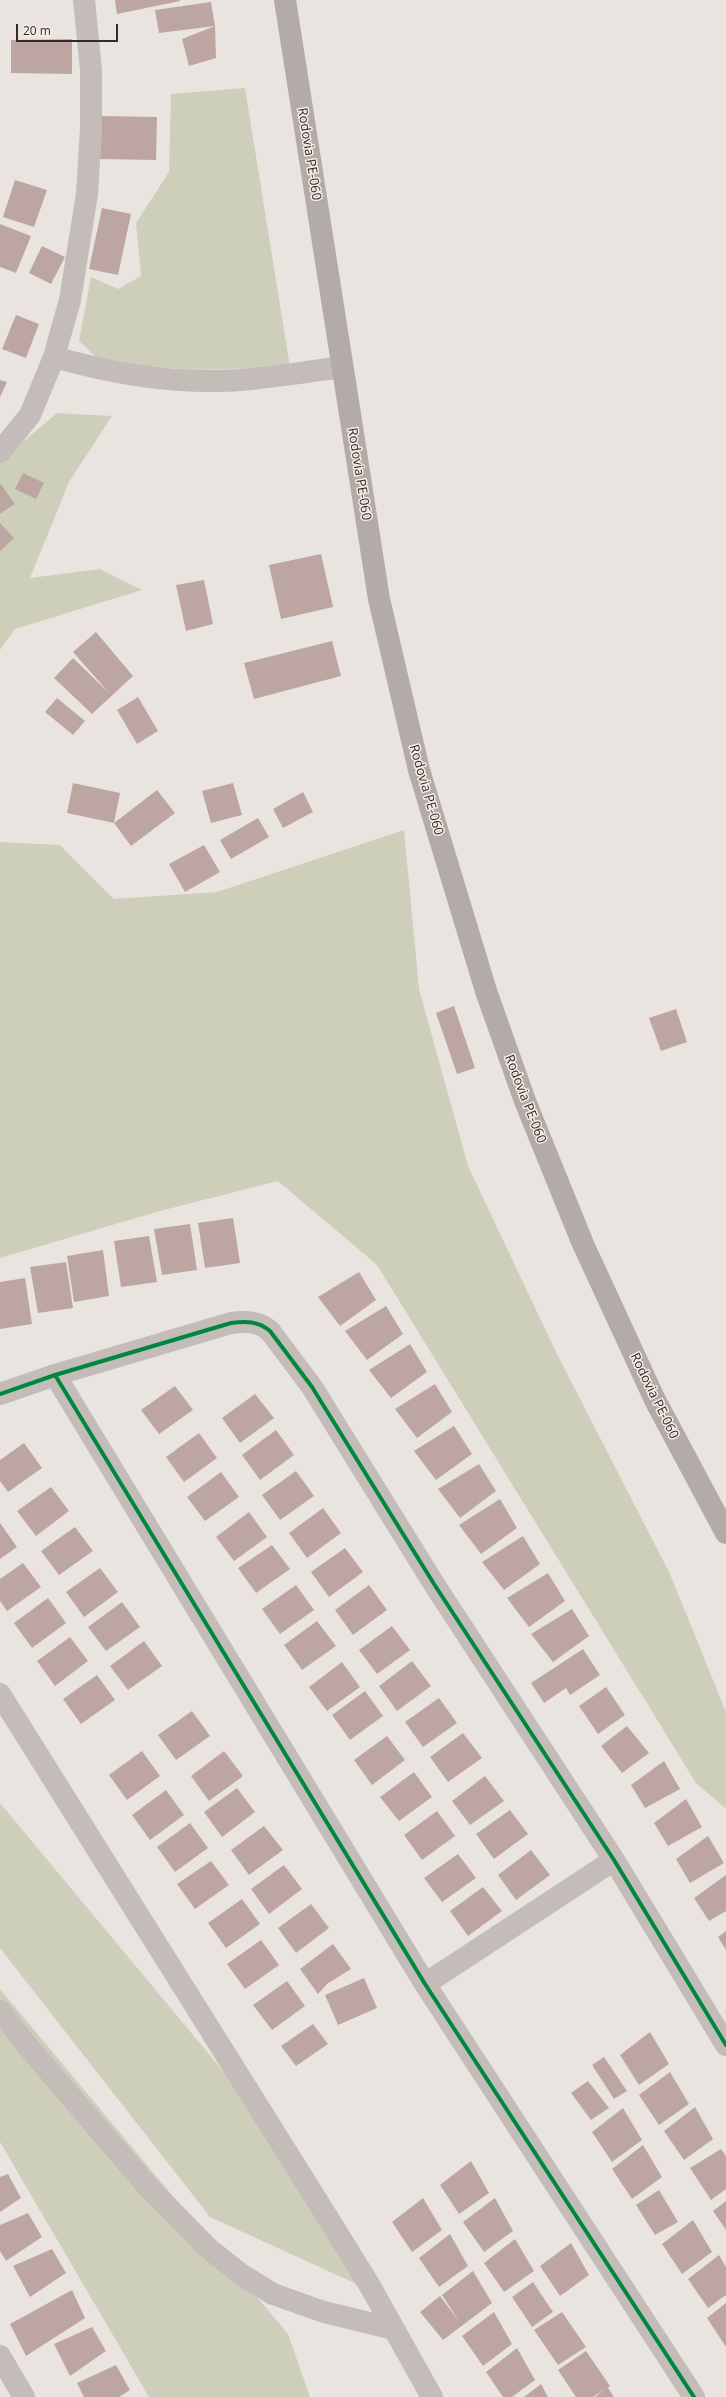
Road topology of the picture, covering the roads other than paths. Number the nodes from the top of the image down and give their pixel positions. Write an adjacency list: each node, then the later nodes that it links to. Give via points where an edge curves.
1 (84, 0): 3 (street, via 91,70 87,194 70,300)
2 (285, 0): 4 (main road, Rodovia PE-060)
3 (54, 357): 4 (street, via 104,370 193,380 251,379); 5 (street, via 30,415)
4 (342, 367): 8 (main road, Rodovia PE-060, via 380,599 399,690 420,770 486,991 525,1101 583,1244 655,1400)
5 (0, 452)
6 (55, 1375): 7 (street); 10 (street, via 231,1323 251,1322 270,1331 312,1387 434,1584); 11 (street)
7 (0, 1394)
8 (726, 1533)
9 (0, 1694): 14 (street, via 328,2218)
10 (614, 1860): 11 (street); 13 (street)
11 (425, 1984): 18 (street)
12 (0, 2011): 14 (street, via 148,2187 208,2248 242,2275 273,2294 324,2312)
13 (726, 2045)
14 (394, 2329): 17 (street)
15 (0, 2356): 16 (street)
16 (24, 2397)
17 (432, 2397)
18 (694, 2397)

